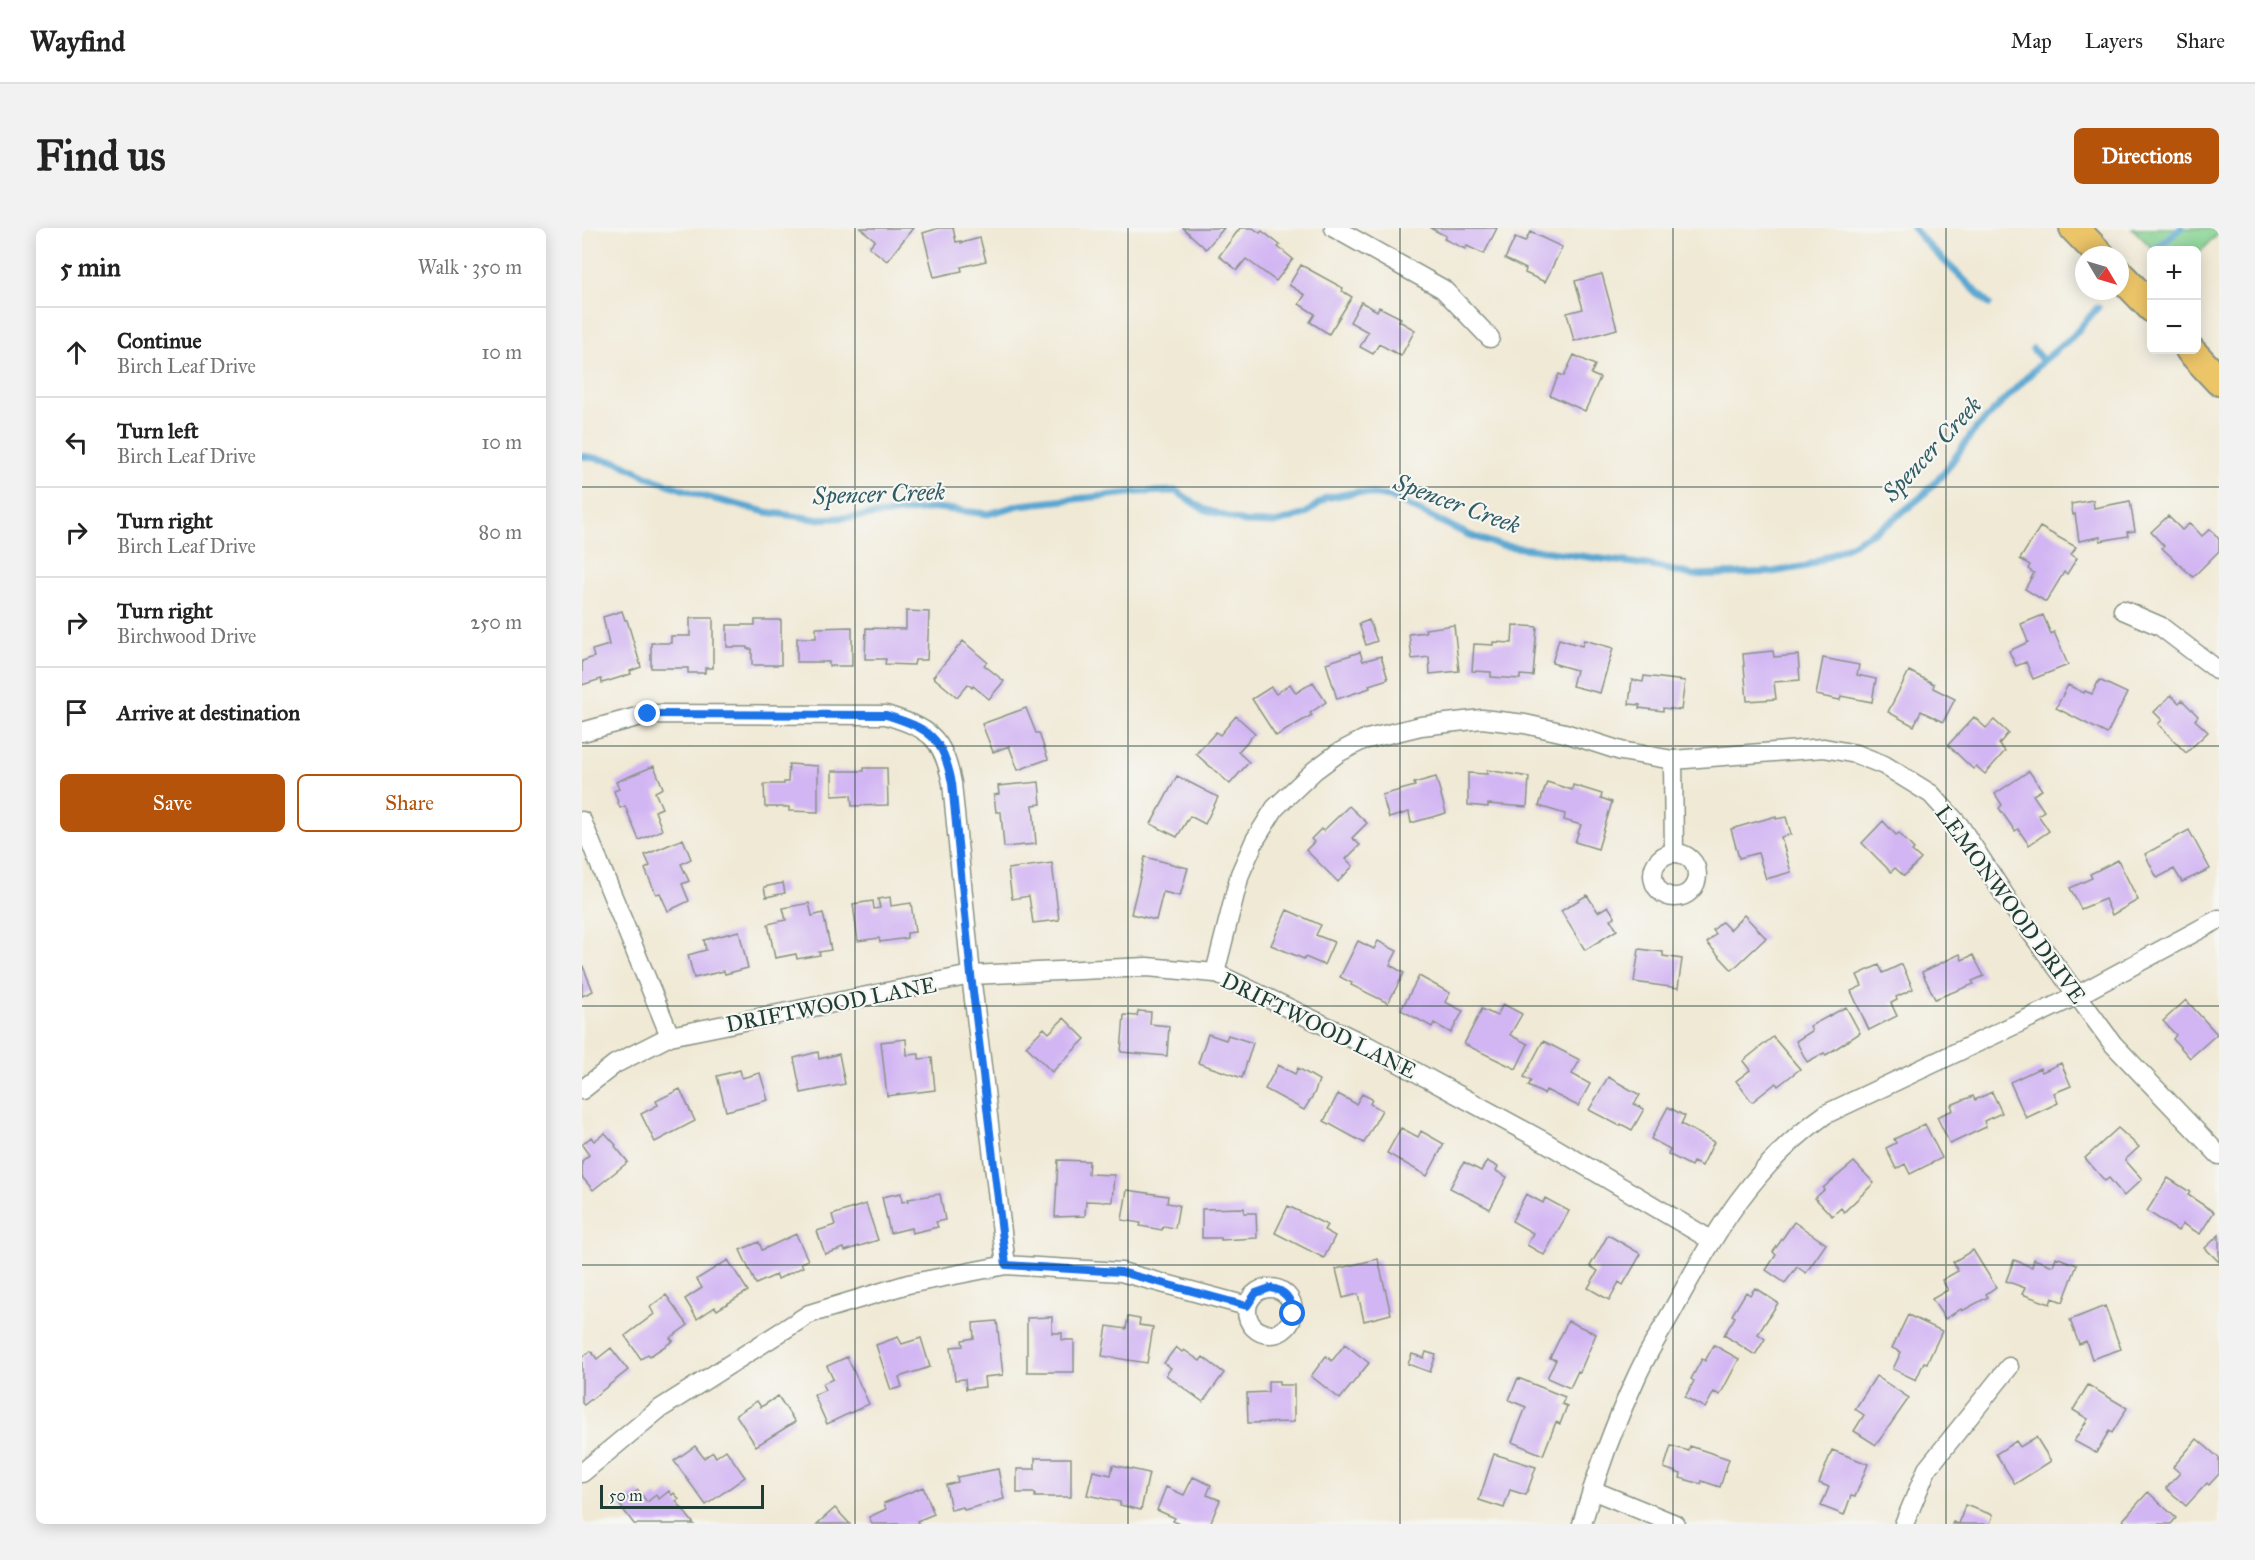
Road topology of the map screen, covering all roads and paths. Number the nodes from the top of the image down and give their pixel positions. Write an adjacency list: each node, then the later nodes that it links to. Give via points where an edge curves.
1 (1334, 228): 6 (street, via 1443,289)
2 (2074, 228): 3 (main road)
3 (2091, 246)
4 (2129, 285): 5 (main road)
5 (2147, 304)
6 (1491, 338)
7 (2194, 354): 8 (main road)
8 (2219, 381)
9 (2123, 610): 10 (street, via 2160,626)
10 (2219, 671)
11 (582, 732): 17 (street, via 648,714 886,715 914,724 941,747 952,783)
12 (1673, 760): 14 (street); 16 (street, LEMONWOOD DRIVE, via 1621,751 1525,724 1482,719 1421,726 1364,740 1315,770 1275,808 1240,874); 18 (street, LEMONWOOD DRIVE, via 1824,748 1884,765 1931,794 1959,825 2011,905)
13 (582, 821): 19 (street)
14 (1674, 853)
15 (2219, 919): 18 (street)
16 (1215, 973): 17 (street, DRIFTWOOD LANE, via 1147,967); 22 (street, DRIFTWOOD LANE, via 1368,1046 1545,1142)
17 (971, 975): 19 (street, DRIFTWOOD LANE); 23 (street)
18 (2078, 995): 21 (street, LEMONWOOD DRIVE, via 2113,1044); 22 (street, via 1826,1114 1775,1158 1741,1196)
19 (670, 1036): 20 (street, DRIFTWOOD LANE, via 615,1064)
20 (582, 1090)
21 (2219, 1155)
22 (1711, 1240): 27 (street, via 1636,1377)
23 (1006, 1265): 24 (street, via 1121,1272); 26 (street, via 908,1284 809,1314 658,1410)
24 (1247, 1306)
25 (2009, 1367): 30 (street, via 1927,1469)
26 (582, 1473)
27 (1592, 1490): 28 (street); 29 (street)
28 (1582, 1524)
29 (1675, 1524)
30 (1904, 1524)

